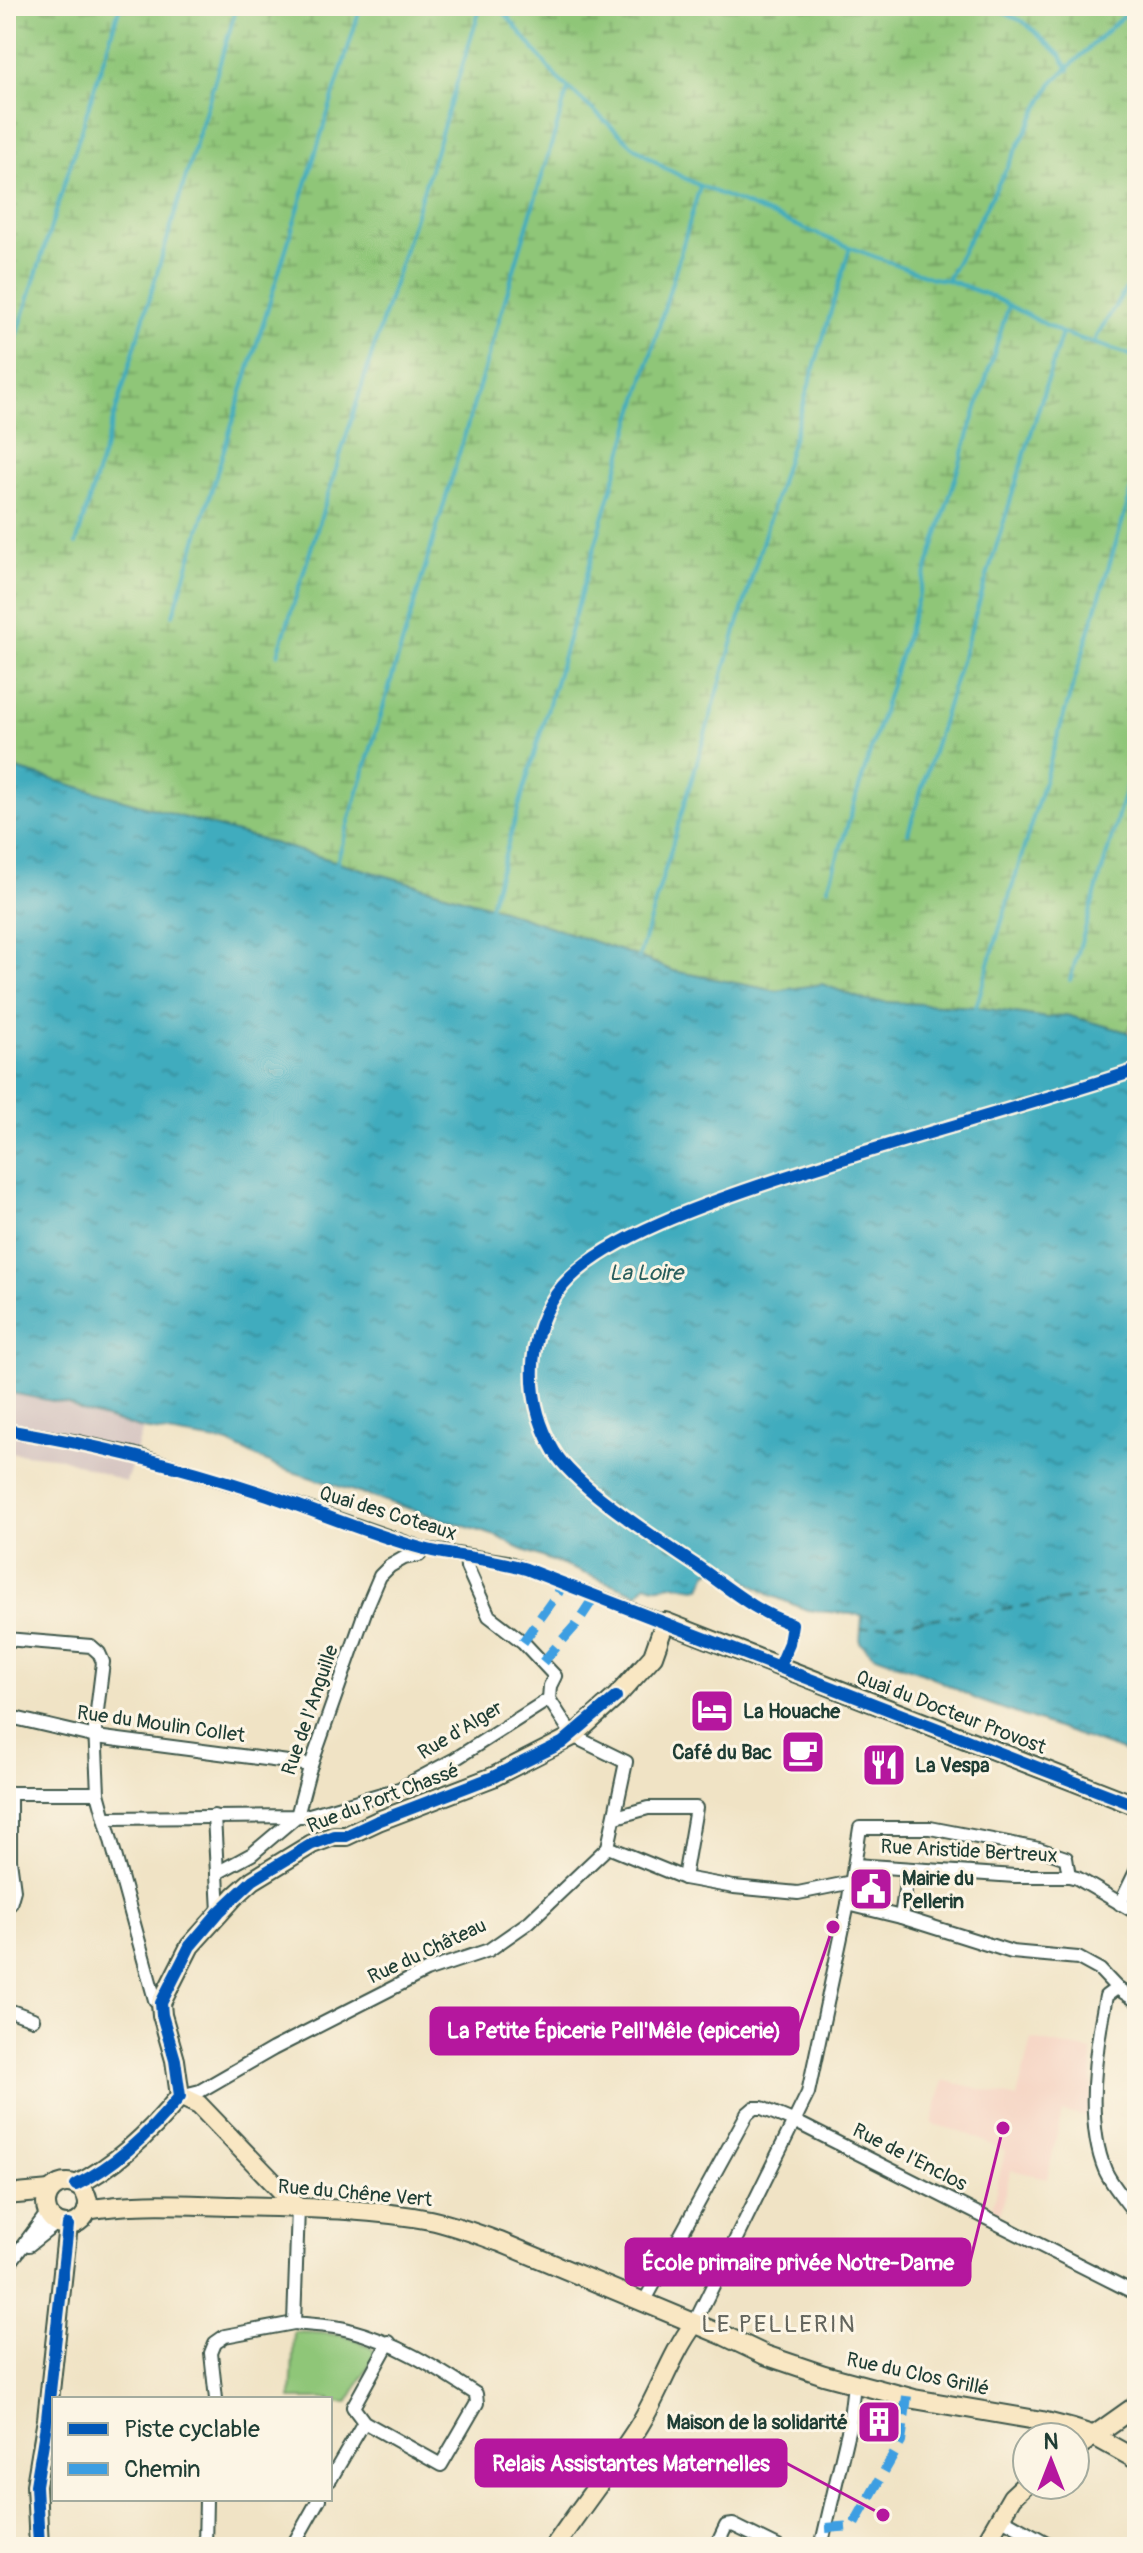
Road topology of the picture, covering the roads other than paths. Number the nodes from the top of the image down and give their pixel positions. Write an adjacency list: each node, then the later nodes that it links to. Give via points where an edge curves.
1 (6, 1430): 2 (street, Quai des Coteaux, via 79,1442 208,1476)
2 (425, 1549): 3 (street, Quai des Coteaux); 11 (street, Rue de l'Anguille, via 380,1576)
3 (466, 1557): 4 (street, Quai des Coteaux, via 507,1562); 7 (street, via 489,1616 555,1676)
4 (665, 1622): 6 (street, Quai des Coteaux); 9 (street, Rue du Port Chassé, via 653,1656)
5 (6, 1639): 10 (street, via 91,1646 99,1653 103,1662)
6 (751, 1656): 14 (street, Quai du Docteur Provost)
7 (549, 1693): 9 (street); 16 (street, Rue d'Alger, via 455,1759 399,1789)
8 (6, 1716): 10 (street, Rue du Moulin Collet)
9 (573, 1736): 17 (street, via 626,1762); 30 (street, Rue du Port Chassé, via 493,1777 346,1836 312,1844 253,1880)
10 (96, 1737): 11 (street, Rue du Moulin Collet); 13 (street)
11 (311, 1765): 16 (street, Rue de l'Anguille)
12 (8, 1793): 13 (street); 27 (street, via 14,1890)
13 (98, 1793): 18 (street)
14 (1137, 1806)
15 (214, 1816): 16 (street, Rue d'Alger); 18 (street, Rue d'Alger); 23 (street)
16 (297, 1816): 23 (street, via 252,1854)
17 (616, 1817): 19 (street); 25 (street, via 648,1808 696,1808)
18 (106, 1818): 35 (street, via 155,2000)
19 (608, 1847): 25 (street); 38 (street, Rue du Château, via 529,1922 489,1950 426,1971 200,2091)
20 (855, 1865): 21 (street, Rue Aristide Bertreux); 24 (street, via 860,1828 930,1828 1066,1858); 26 (street, Rue Aristide Bertreux)
21 (908, 1869): 24 (street, Rue Aristide Bertreux); 32 (street)
22 (1137, 1869): 29 (street)
23 (217, 1873): 30 (street)
24 (1069, 1876): 29 (street, Rue Aristide Bertreux)
25 (684, 1878): 26 (street, via 798,1893)
26 (852, 1882): 28 (street, Rue Aristide Bertreux)
27 (10, 1904)
28 (848, 1904): 32 (street); 39 (street, Rue Aristide Bertreux, via 808,2093)
29 (1120, 1904): 31 (street, Rue Aristide Bertreux)
30 (219, 1912): 35 (street, Rue du Port Chassé, via 190,1946)
31 (1137, 1913)
32 (901, 1917): 33 (street, via 1012,1952 1078,1958)
33 (1117, 1988): 34 (street); 44 (street, via 1106,1996 1101,2019 1096,2130 1105,2170)
34 (1137, 2001)
35 (161, 2003): 38 (street)
36 (6, 2012): 37 (street)
37 (33, 2019)
38 (180, 2096): 41 (street, Rue du Château); 42 (street, via 199,2105)
39 (794, 2121): 46 (street, Rue de l'Enclos); 47 (street, Rue de l'Enclos, via 762,2108 747,2114); 49 (street, Rue Aristide Bertreux)
40 (6, 2195): 43 (street)
41 (84, 2197): 42 (street, Rue du Chêne Vert, via 137,2204); 43 (street, Rue du Château, via 80,2221); 43 (street, via 59,2184)
42 (298, 2208): 47 (street, Rue du Chêne Vert, via 399,2216 462,2228); 48 (street)
43 (54, 2212): 45 (street); 62 (street, via 47,2419 36,2485)
44 (1137, 2216)
45 (6, 2268)
46 (1137, 2294)
47 (644, 2302): 49 (street, Rue du Chêne Vert)
48 (294, 2323): 50 (street, via 347,2329); 52 (street, via 225,2336 215,2343 211,2353)
49 (694, 2324): 51 (street, Rue du Clos Grillé, via 765,2355); 65 (street, via 638,2428)
50 (389, 2342): 54 (street, via 353,2407); 54 (street, via 476,2394 477,2403 441,2465)
51 (854, 2384): 55 (street, Rue du Clos Grillé); 68 (street)
52 (216, 2397)
53 (1137, 2405): 55 (street)
54 (364, 2422): 57 (street)
55 (1092, 2435): 56 (street, Rue du Clos Grillé)
56 (1137, 2460)
57 (332, 2477)
58 (1011, 2499): 61 (street)
59 (206, 2501): 63 (street)
60 (318, 2501): 64 (street)
61 (1000, 2517): 69 (street); 70 (street)
62 (39, 2547)
63 (205, 2547)
64 (292, 2547)
65 (554, 2547)
66 (716, 2547): 67 (street, via 726,2526 733,2525)
67 (778, 2547)
68 (821, 2547)
69 (983, 2547)
70 (1054, 2547)

